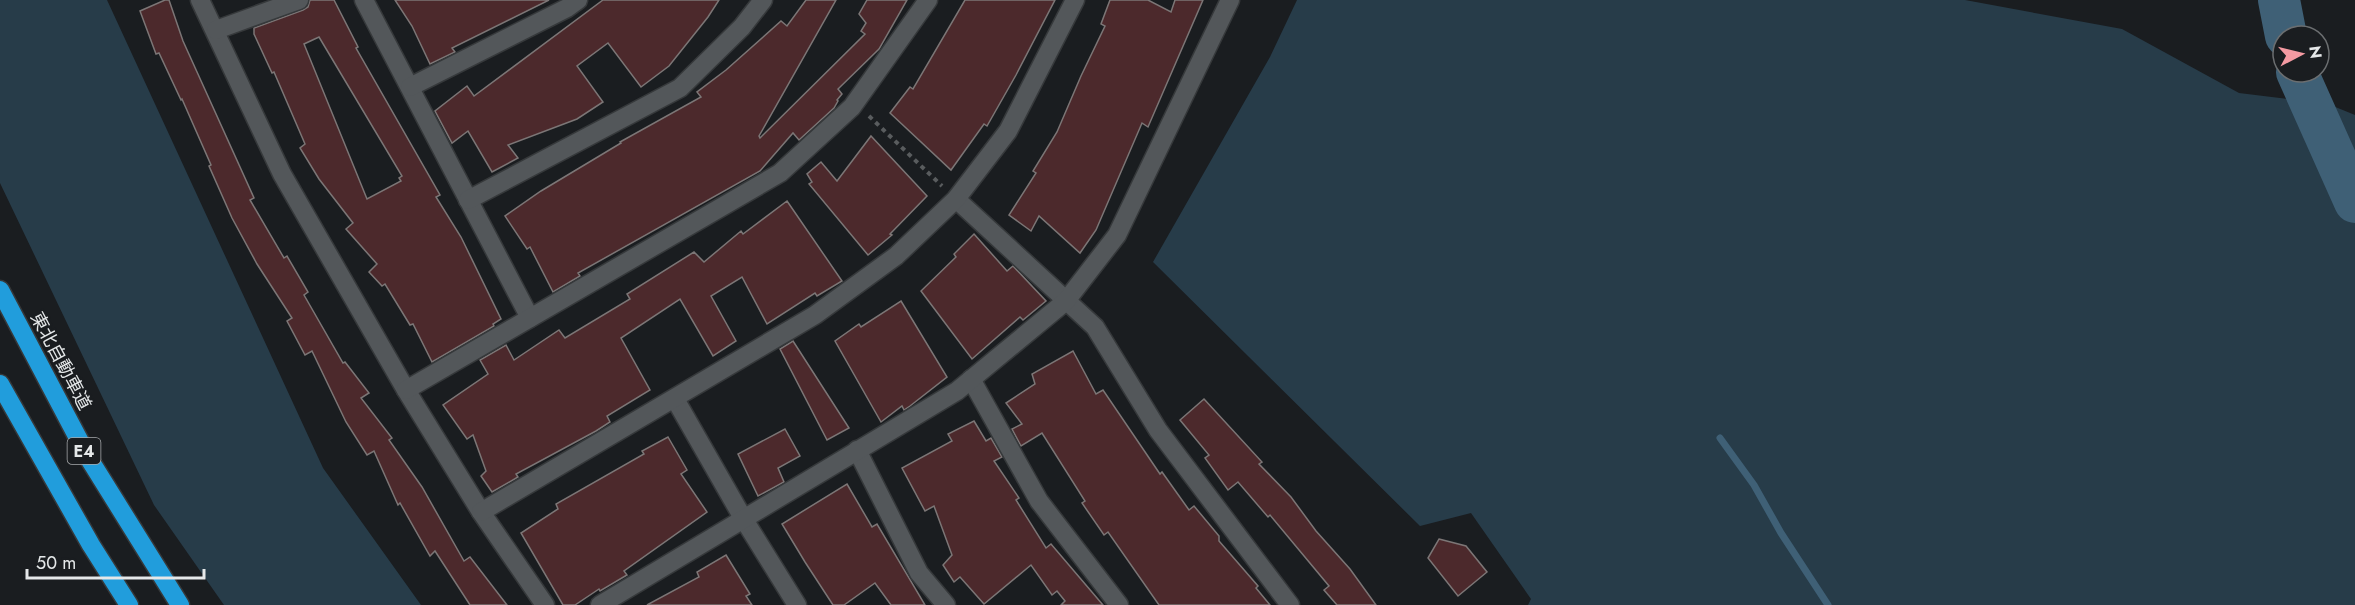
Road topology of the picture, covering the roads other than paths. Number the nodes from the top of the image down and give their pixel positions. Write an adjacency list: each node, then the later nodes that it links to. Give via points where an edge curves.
1 (200, 0): 9 (street)
2 (299, 0): 9 (street)
3 (364, 0): 10 (street)
4 (578, 0): 10 (street, via 492,48)
5 (763, 0): 12 (street, via 742,27 680,88)
6 (928, 0): 15 (street, via 855,103 780,172)
7 (1075, 0): 11 (street, via 1008,131)
8 (1230, 0): 14 (street, via 1117,234)
9 (216, 30): 18 (street, via 282,174)
10 (410, 87): 12 (street)
11 (956, 199): 14 (street); 19 (street, via 896,256 814,315)
12 (468, 200): 15 (street)
13 (0, 290): 24 (highway, 東北自動車道 / E4, via 88,457)
14 (1066, 301): 16 (street); 30 (street, via 1095,327 1158,430)
15 (530, 318): 18 (street)
16 (971, 379): 20 (street); 29 (street, via 1039,501)
17 (0, 384): 23 (highway, E4)
18 (406, 390): 21 (street)
19 (675, 399): 21 (street); 22 (street)
20 (857, 450): 22 (street); 28 (street, via 919,573)
21 (481, 512): 25 (street)
22 (743, 518): 26 (street); 27 (street)
23 (129, 605)
24 (180, 605)
25 (545, 605)
26 (600, 605)
27 (797, 605)
28 (946, 605)
29 (1119, 605)
30 (1290, 605)

